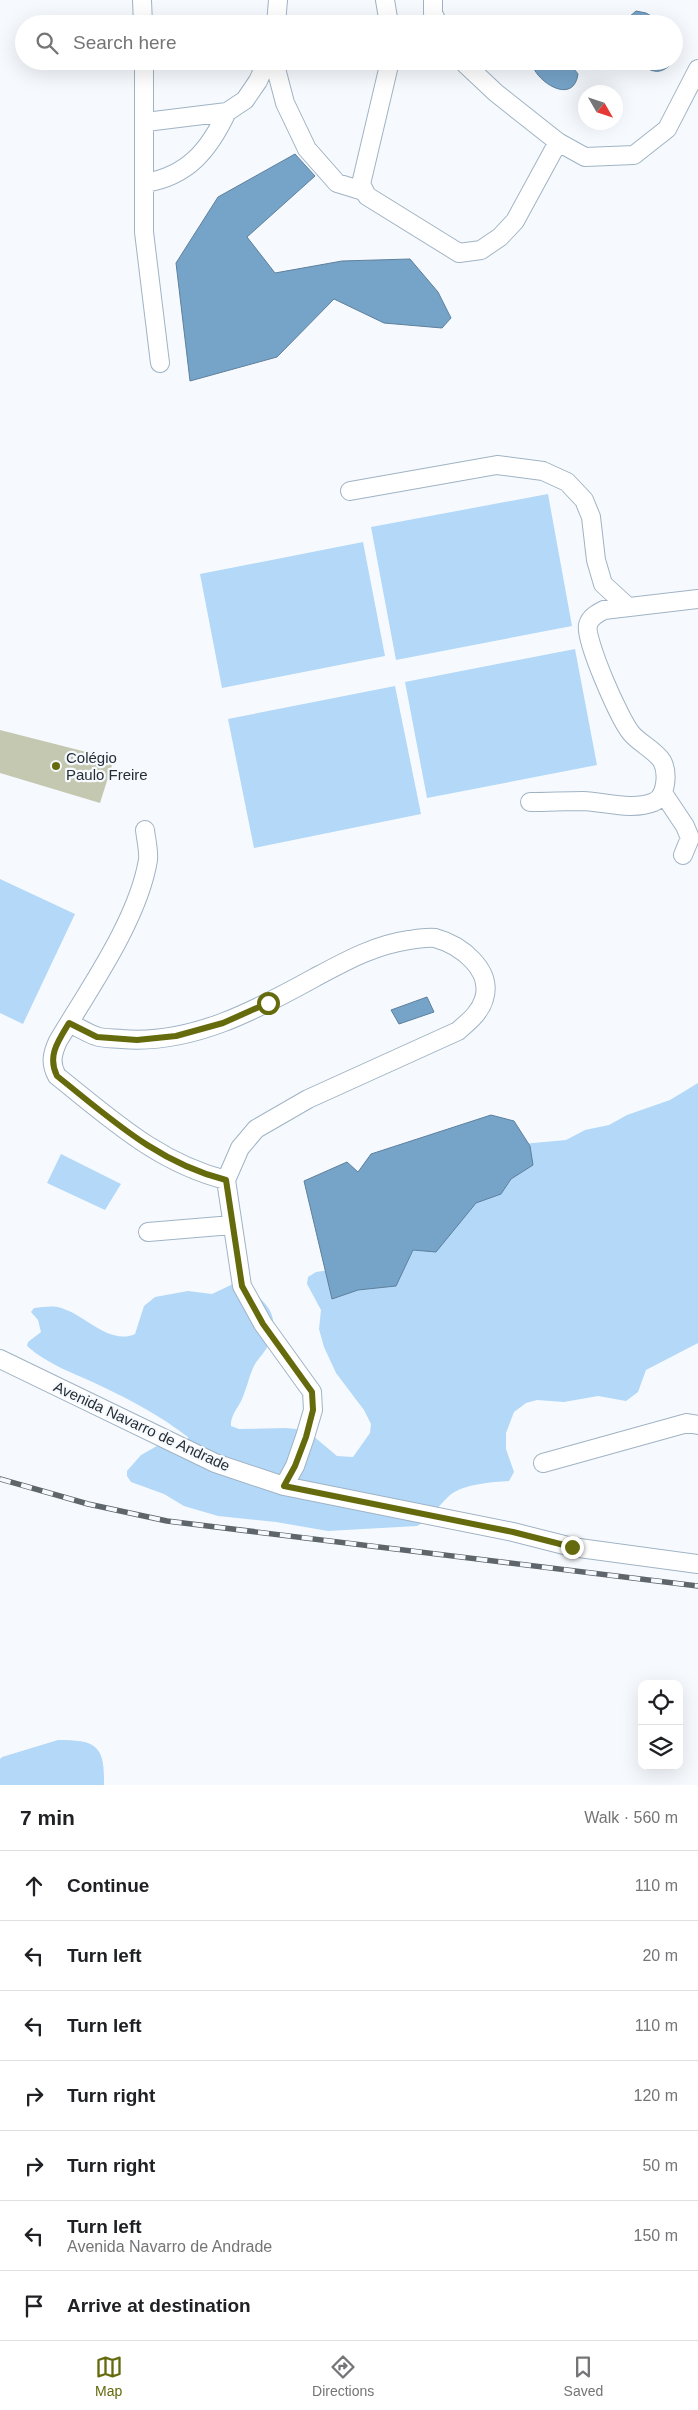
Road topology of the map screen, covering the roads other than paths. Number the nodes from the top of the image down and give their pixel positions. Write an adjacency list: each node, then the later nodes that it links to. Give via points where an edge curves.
1 (142, 0): 5 (street)
2 (278, 0): 6 (street)
3 (385, 0): 7 (street)
4 (433, 0): 8 (street)
5 (143, 15)
6 (277, 15)
7 (388, 15)
8 (434, 15)
9 (698, 69): 17 (street, via 667,129 634,155 585,158)
10 (144, 70): 16 (street)
11 (263, 70): 15 (street, via 245,100)
12 (276, 70): 19 (street, via 285,103 307,149 337,183)
13 (388, 70): 19 (street, via 361,184)
14 (472, 70): 17 (street)
15 (227, 112): 16 (street); 18 (street, via 190,164 177,174)
16 (146, 122): 18 (street)
17 (558, 142): 19 (street, via 515,220 500,238 481,250 459,252)
18 (145, 183): 20 (street, via 144,232)
19 (363, 191)
20 (160, 363)
21 (350, 491): 23 (street, via 496,465 543,471 566,482 584,500 591,517 596,560 603,584)
22 (698, 599): 23 (street)
23 (628, 606): 24 (street, via 594,615 588,624 588,639 630,733 662,761 666,777)
24 (663, 793): 25 (street, via 656,801 639,806 584,801); 27 (street, via 690,838)
25 (530, 802)
26 (145, 830): 28 (street, via 148,859 137,897 109,956)
27 (683, 855)
28 (69, 1023): 29 (street, via 52,1055 57,1076 162,1156 198,1173); 29 (street, via 97,1037 137,1040 176,1036 223,1023 364,952 407,940 433,938 452,945 479,968 486,983 484,1000 475,1016 458,1031 308,1099 256,1129 240,1148)
29 (226, 1180): 30 (street)
30 (232, 1225): 31 (street); 35 (street, via 242,1286 263,1324 312,1392 313,1410 306,1437)
31 (148, 1232)
32 (0, 1360): 35 (street, Avenida Navarro de Andrade, via 215,1463)
33 (698, 1425): 34 (street, via 687,1423)
34 (542, 1463)
35 (284, 1486): 36 (street, Avenida Navarro de Andrade, via 572,1547)
36 (698, 1564)

